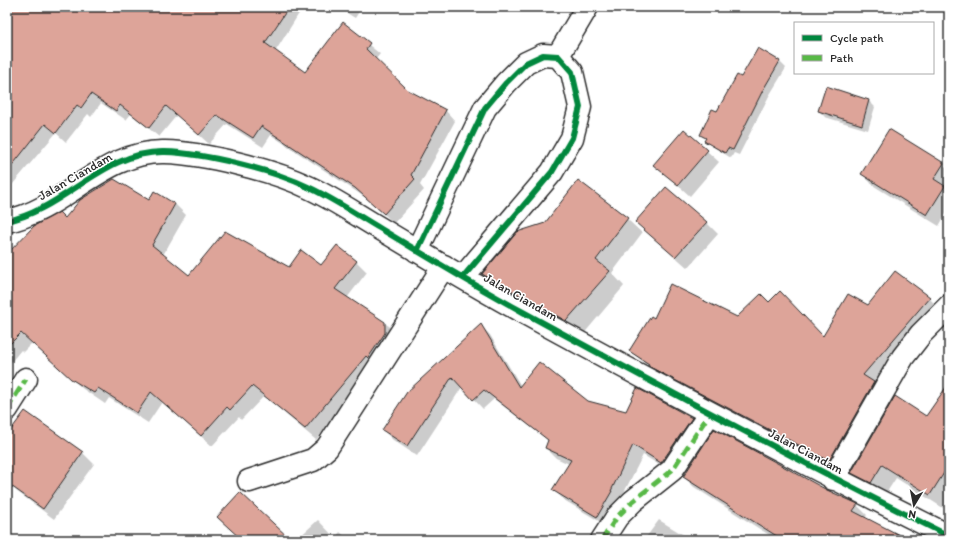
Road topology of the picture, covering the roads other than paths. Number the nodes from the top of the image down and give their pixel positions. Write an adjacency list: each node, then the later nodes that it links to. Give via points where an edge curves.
1 (588, 7): 2 (street)
2 (558, 56): 4 (street, via 543,55 526,63 485,108); 6 (street, via 572,72 580,107 572,138 552,172)
3 (7, 221): 4 (street, Jalan Ciandam, via 42,208 126,159 166,152 230,162 306,186 334,200)
4 (417, 251): 5 (street, Jalan Ciandam)
5 (444, 266): 6 (street, Jalan Ciandam); 12 (street, via 327,448 313,460)
6 (463, 277): 10 (street, Jalan Ciandam)
7 (949, 306): 11 (street, via 921,334 903,357)
8 (26, 379): 9 (street)
9 (7, 409)
10 (710, 413): 11 (street, Jalan Ciandam); 14 (street, via 672,470 617,517)
11 (833, 479): 13 (street, Jalan Ciandam)
12 (249, 481)
13 (949, 536)
14 (602, 540)

